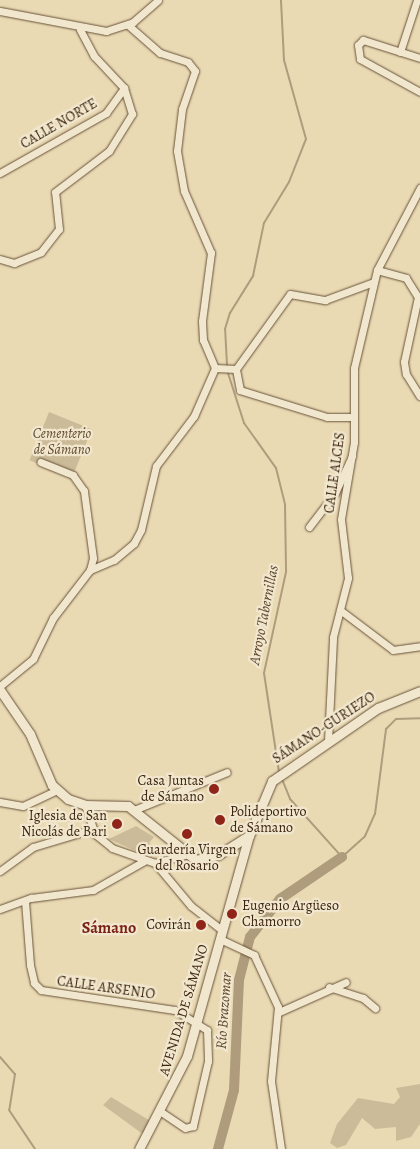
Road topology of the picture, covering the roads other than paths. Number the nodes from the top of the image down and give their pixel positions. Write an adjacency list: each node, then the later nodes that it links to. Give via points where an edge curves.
1 (158, 0): 4 (street)
2 (417, 0): 6 (street)
3 (0, 11): 5 (street)
4 (128, 25): 5 (street, via 106,31); 15 (street, via 160,53 188,62 195,71 182,109 177,151 184,191 211,253 202,321 203,340)
5 (80, 30): 8 (street, via 94,56)
6 (400, 52): 7 (street); 9 (street, via 363,40 358,45 360,59)
7 (420, 58)
8 (124, 88): 10 (street, CALLE NORTE, via 106,113); 12 (street, via 133,109 129,122 105,155 55,192 56,234 30,259 14,263)
9 (420, 92)
10 (0, 173)
11 (420, 188): 13 (street, CALLE ALCES)
12 (0, 259)
13 (377, 270): 14 (street, CALLE ALCES); 17 (street, via 406,278 417,292 404,362 406,374)
14 (374, 282): 16 (street, via 325,300 290,294); 18 (street, CALLE ALCES, via 354,368)
15 (218, 368): 16 (street); 22 (street, via 194,416 156,466 141,530 134,543 114,560)
16 (234, 369): 18 (street, via 240,390 327,417)
17 (420, 396)
18 (353, 417): 19 (street, CALLE ALCES)
19 (352, 456): 21 (street, via 335,493); 23 (street, CALLE ALCES, via 342,497 348,578)
20 (40, 462): 22 (street, via 73,475 84,491 94,548)
21 (309, 527)
22 (90, 570): 25 (street, via 53,618 34,660)
23 (340, 610): 24 (street, via 393,650); 28 (street, CALLE ALCES, via 333,636)
24 (420, 646)
25 (0, 686)
26 (0, 690): 30 (street, via 30,734)
27 (420, 691): 28 (street, SÁMANO-GURIEZO, via 392,701)
28 (328, 741): 35 (street, SÁMANO-GURIEZO, via 280,774)
29 (227, 772): 33 (street)
30 (57, 790): 31 (street, via 23,806); 32 (street)
31 (0, 802)
32 (85, 805): 33 (street, via 119,803); 34 (street)
33 (134, 810): 36 (street)
34 (93, 829): 37 (street, via 104,844); 39 (street, via 33,847)
35 (249, 836): 36 (street, via 211,858); 42 (street, SÁMANO-GURIEZO)
36 (185, 855): 38 (street)
37 (144, 860): 38 (street); 40 (street, via 93,890)
38 (156, 863): 42 (street, via 191,906)
39 (0, 871)
40 (25, 901): 41 (street); 47 (street, CALLE ARSENIO, via 30,965 34,983 41,990 175,1010)
41 (0, 909)
42 (221, 935): 46 (street, via 257,959); 47 (street, AVENIDA DE SÁMANO)
43 (346, 982): 44 (street)
44 (329, 987): 45 (street, via 363,998); 46 (street)
45 (375, 1008)
46 (279, 1012): 50 (street, via 271,1081)
47 (197, 1023): 48 (street, AVENIDA DE SÁMANO); 48 (street, via 209,1038 193,1126 185,1128)
48 (161, 1112): 49 (street, AVENIDA DE SÁMANO)
49 (139, 1149)
50 (281, 1149)

